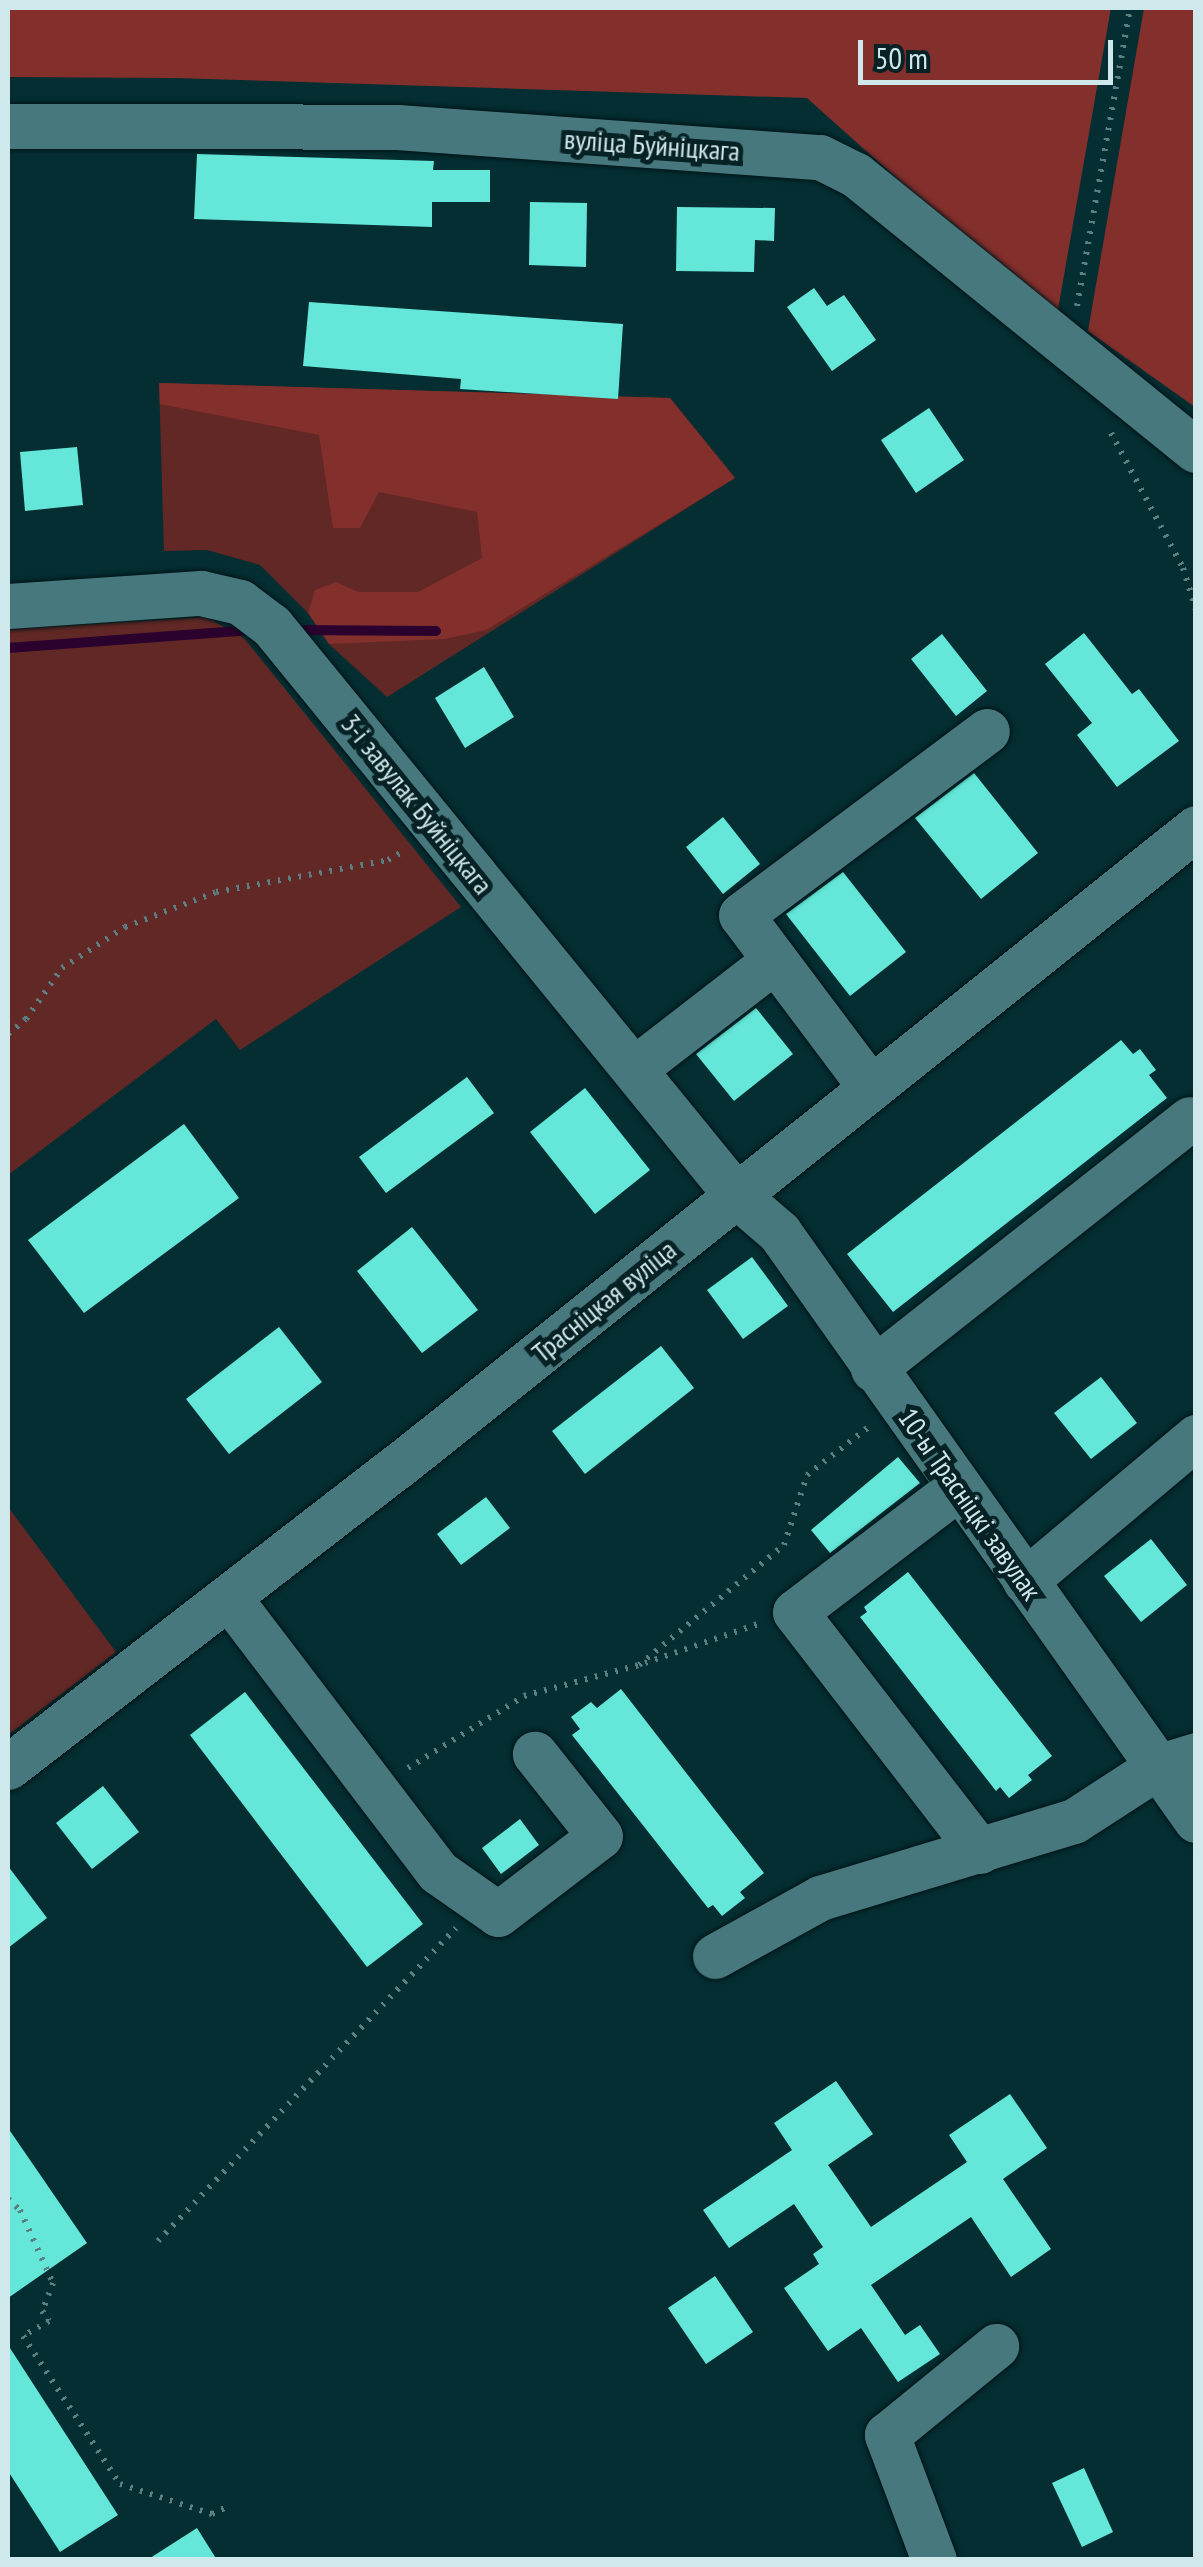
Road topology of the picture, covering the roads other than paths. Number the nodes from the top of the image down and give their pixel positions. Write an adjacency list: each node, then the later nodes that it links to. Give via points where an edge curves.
1 (8, 126): 2 (street, вуліца Буйніцкага, via 397,127 820,157 856,176)
2 (1196, 450)
3 (8, 606): 7 (street, 3-і завулак Буйніцкага, via 201,592 240,602 270,626)
4 (987, 731): 6 (street, via 741,915)
5 (1196, 828): 8 (street, Трасніцкая вуліца)
6 (775, 960): 7 (street); 8 (street)
7 (634, 1068): 10 (street, 3-і завулак Буйніцкага)
8 (871, 1088): 10 (street, Трасніцкая вуліца)
9 (1189, 1119): 11 (street)
10 (736, 1195): 11 (street, 10-ы Трасніцкі завулак, via 779,1232); 15 (street, Трасніцкая вуліца)
11 (886, 1386): 13 (street, 10-ы Трасніцкі завулак)
12 (1196, 1437): 14 (street)
13 (959, 1487): 14 (street, 10-ы Трасніцкі завулак); 20 (street, via 795,1612)
14 (1025, 1581): 17 (street, 10-ы Трасніцкі завулак)
15 (230, 1598): 16 (street, via 438,1872 498,1914 600,1836); 18 (street, Трасніцкая вуліца)
16 (535, 1754)
17 (1176, 1761): 19 (street, 10-ы Трасніцкі завулак); 20 (street, via 1074,1821)
18 (8, 1768)
19 (1196, 1820)
20 (980, 1851): 21 (street, via 820,1898)
21 (714, 1956)
22 (996, 2346): 23 (street, via 887,2435)
23 (934, 2560)

